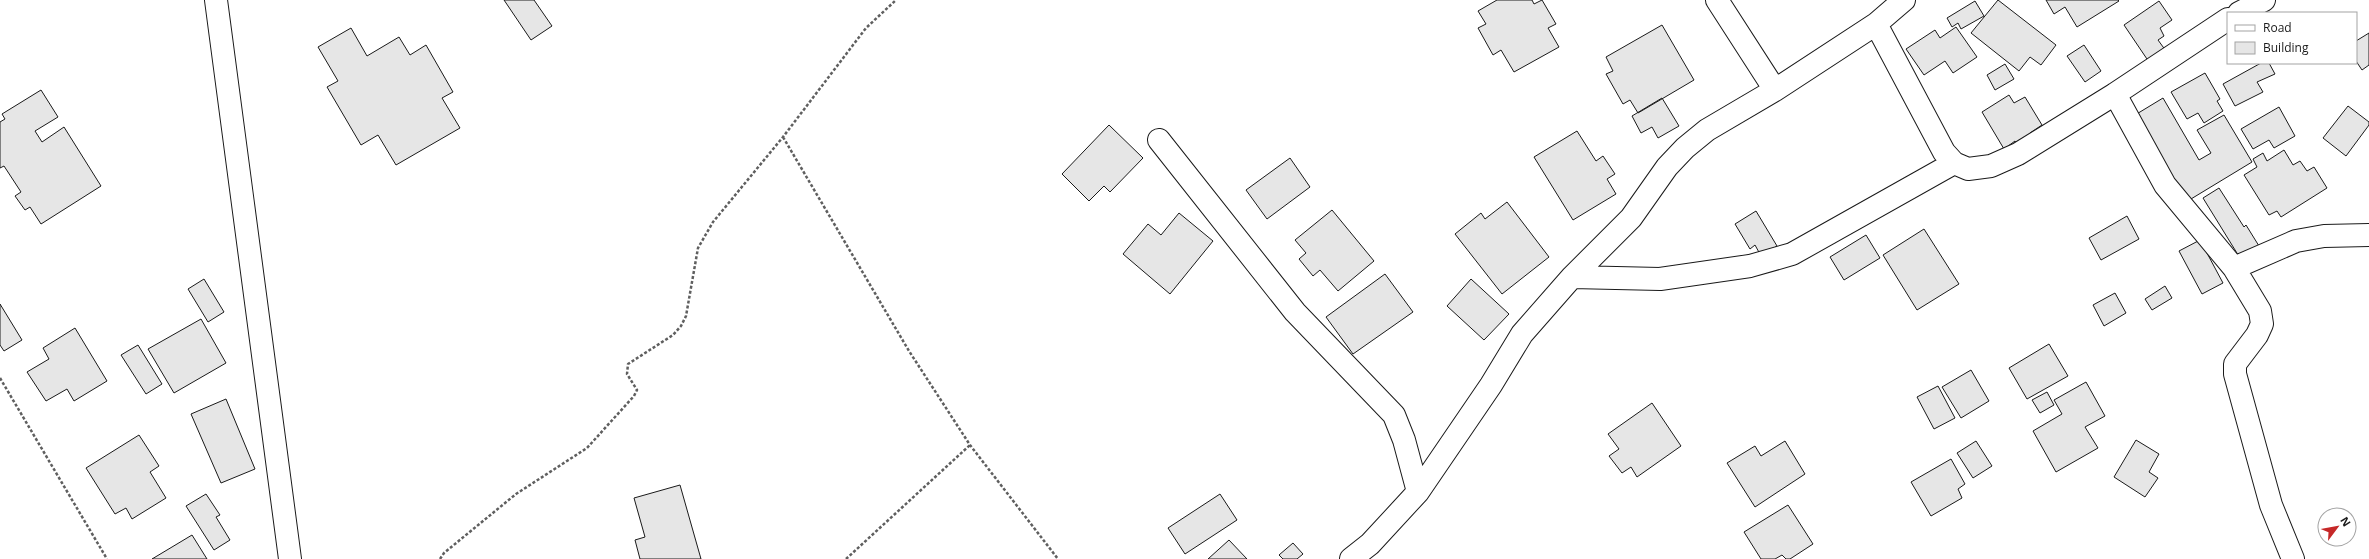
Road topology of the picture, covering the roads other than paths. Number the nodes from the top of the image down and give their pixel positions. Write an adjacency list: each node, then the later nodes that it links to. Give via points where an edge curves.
1 (216, 0): 16 (street)
2 (1717, 0): 8 (street)
3 (1904, 0): 7 (street)
4 (2264, 0): 5 (street)
5 (2241, 12)
6 (2227, 20): 9 (street)
7 (1876, 24): 8 (street); 11 (street, via 1944,152)
8 (1775, 90): 14 (street, via 1707,130 1685,148 1667,167 1631,218)
9 (2115, 94): 11 (street, via 2018,154 1991,166 1968,169); 13 (street, via 2165,185)
10 (1159, 140): 15 (street, via 1295,312 1394,415 1404,440)
11 (1954, 163): 14 (street, via 1785,256 1750,266 1660,279)
12 (2369, 235): 13 (street, via 2324,236 2296,241)
13 (2234, 268): 18 (street, via 2260,310 2262,324 2236,364 2235,374 2270,505)
14 (1572, 277): 15 (street, via 1522,334 1491,385)
15 (1418, 492): 17 (street, via 1370,544)
16 (290, 559)
17 (1351, 559)
18 (2293, 559)

